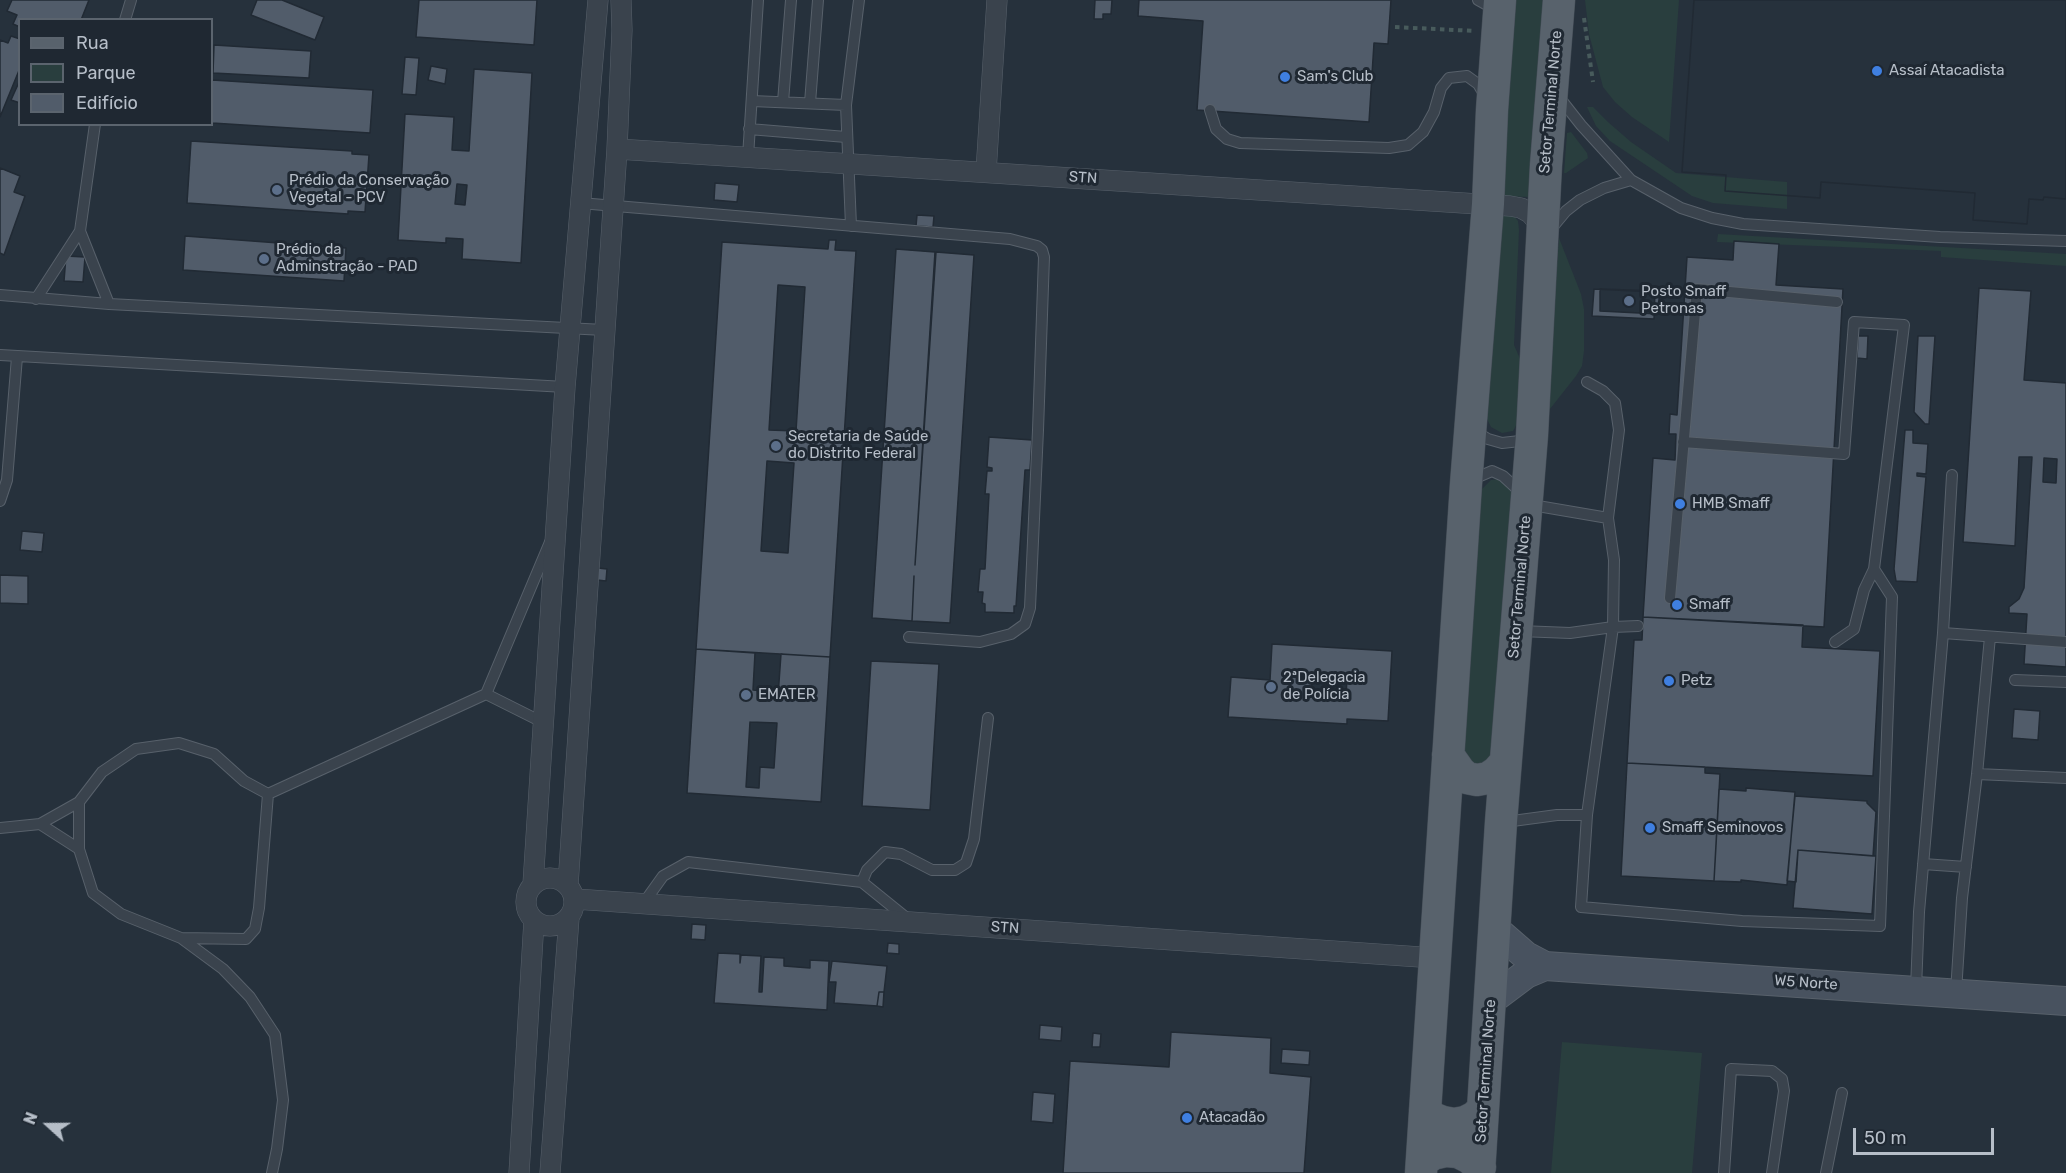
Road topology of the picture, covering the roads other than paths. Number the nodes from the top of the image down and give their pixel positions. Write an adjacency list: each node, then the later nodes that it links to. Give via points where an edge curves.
1 (131, 0): 11 (lane)
2 (598, 0): 27 (street)
3 (621, 0): 22 (street)
4 (758, 0): 13 (lane)
5 (791, 0): 14 (lane)
6 (818, 0): 15 (lane)
7 (859, 0): 16 (lane)
8 (997, 0): 25 (street)
9 (1571, 5): 12 (main road, Setor Terminal Norte)
10 (1494, 11): 18 (main road)
11 (126, 18)
12 (1553, 88): 26 (lane); 32 (main road, Setor Terminal Norte)
13 (752, 101): 14 (lane); 20 (lane)
14 (783, 102): 15 (lane)
15 (810, 103): 16 (lane)
16 (846, 105): 21 (lane)
17 (1210, 110): 18 (lane, via 1216,129 1227,139 1240,143 1378,149 1408,145 1416,139 1428,124 1445,81 1453,76 1467,76 1478,84)
18 (1492, 110): 28 (main road)
19 (95, 126): 31 (lane)
20 (749, 129): 21 (lane); 23 (lane)
21 (846, 137): 24 (lane)
22 (617, 149): 23 (street, STN); 29 (street)
23 (748, 157): 24 (street, STN)
24 (848, 163): 25 (street, STN); 30 (lane)
25 (986, 172): 28 (street, STN)
26 (1631, 180): 32 (lane, via 1580,200); 33 (lane, via 1681,208 1743,224)
27 (580, 203): 29 (lane); 38 (street)
28 (1488, 204): 32 (street, STN, via 1521,208 1530,213); 44 (main road)
29 (613, 207): 30 (lane); 39 (street)
30 (851, 226): 59 (lane, via 1010,239 1037,246 1044,257 1030,608 1025,624 1011,634 980,642)
31 (80, 231): 35 (lane); 37 (lane)
32 (1542, 234): 45 (main road, Setor Terminal Norte)
33 (2066, 241)
34 (0, 295): 35 (lane)
35 (36, 299): 37 (lane)
36 (1837, 302): 46 (lane, via 1697,289)
37 (110, 304): 38 (lane)
38 (570, 328): 39 (lane); 43 (street)
39 (604, 330): 84 (street)
40 (0, 355): 41 (lane)
41 (17, 357): 43 (lane); 49 (lane, via 7,480)
42 (1587, 382): 51 (lane, via 1615,403 1619,430)
43 (565, 387): 52 (street)
44 (1470, 426): 45 (lane, via 1488,439 1502,442 1520,441); 48 (main road)
45 (1532, 435): 50 (main road, Setor Terminal Norte)
46 (1683, 442): 53 (lane, via 1844,454 1854,322 1904,325); 54 (lane)
47 (1952, 475): 58 (lane)
48 (1466, 484): 50 (lane, via 1492,471 1503,476); 68 (main road)
49 (0, 501)
50 (1526, 504): 51 (lane); 57 (main road, Setor Terminal Norte)
51 (1608, 518): 56 (lane, via 1614,560)
52 (556, 528): 65 (lane); 67 (street)
53 (1874, 569): 61 (lane, via 1854,629); 74 (lane, via 1892,597 1880,926 1742,921 1581,907)
54 (1670, 598)
55 (1638, 626): 56 (lane)
56 (1613, 627): 57 (lane, via 1570,633); 74 (lane)
57 (1516, 631): 69 (main road, Setor Terminal Norte)
58 (1943, 633): 60 (lane); 80 (lane)
59 (909, 637)
60 (1990, 637): 62 (lane); 70 (lane)
61 (1835, 642)
62 (2066, 642)
63 (2015, 680): 64 (lane)
64 (2066, 682)
65 (486, 694): 67 (lane); 72 (lane)
66 (988, 718): 82 (lane, via 974,839 966,863 955,870 932,870 901,854 885,852 867,870)
67 (544, 723): 83 (street)
68 (1448, 755): 69 (main road, via 1460,772 1477,780 1488,778); 75 (main road)
69 (1505, 764): 76 (main road, Setor Terminal Norte)
70 (1977, 774): 71 (lane); 81 (lane)
71 (2066, 778)
72 (268, 794): 73 (lane, via 244,781 214,754 179,743 136,749 102,772); 90 (lane, via 255,929 246,939)
73 (78, 802): 77 (lane); 79 (lane)
74 (1587, 815): 76 (lane)
75 (1444, 818): 76 (main road, via 1465,803 1474,802 1489,809); 91 (main road)
76 (1501, 822): 89 (main road, Setor Terminal Norte)
77 (40, 824): 78 (lane); 79 (lane)
78 (0, 828)
79 (79, 849): 90 (lane, via 93,893 121,914)
80 (1923, 864): 81 (lane); 93 (lane)
81 (1966, 867): 94 (lane)
82 (862, 882): 85 (lane, via 688,862 663,876); 88 (lane)
83 (533, 884): 84 (street, via 555,878); 87 (street, via 527,906)
84 (571, 892): 85 (street, STN); 86 (street, via 574,906)
85 (643, 904): 88 (street, STN)
86 (568, 918): 87 (street, via 548,927); 104 (street)
87 (534, 920): 103 (street)
88 (911, 922): 91 (street, STN)
89 (1495, 929): 92 (main road, W5 Norte, via 1526,956); 95 (main road, Setor Terminal Norte)
90 (181, 938): 102 (lane, via 223,969 250,997 275,1035 283,1100)
91 (1435, 958): 99 (main road)
92 (1545, 966): 93 (main road, W5 Norte); 95 (main road, via 1526,974)
93 (1916, 990): 94 (main road, W5 Norte)
94 (1956, 993): 96 (main road, W5 Norte)
95 (1490, 1000): 98 (main road, Setor Terminal Norte)
96 (2066, 1001)
97 (1842, 1093): 107 (lane)
98 (1483, 1109): 99 (main road, via 1475,1117 1454,1124 1433,1118); 101 (main road, Setor Terminal Norte)
99 (1425, 1110): 100 (main road)
100 (1422, 1167): 101 (main road, via 1433,1154 1446,1151 1470,1158)
101 (1479, 1170)
102 (272, 1173)
103 (519, 1173)
104 (550, 1173)
105 (1724, 1173): 106 (lane, via 1731,1069 1772,1071 1782,1079 1784,1091)
106 (1772, 1173)
107 (1826, 1173)

